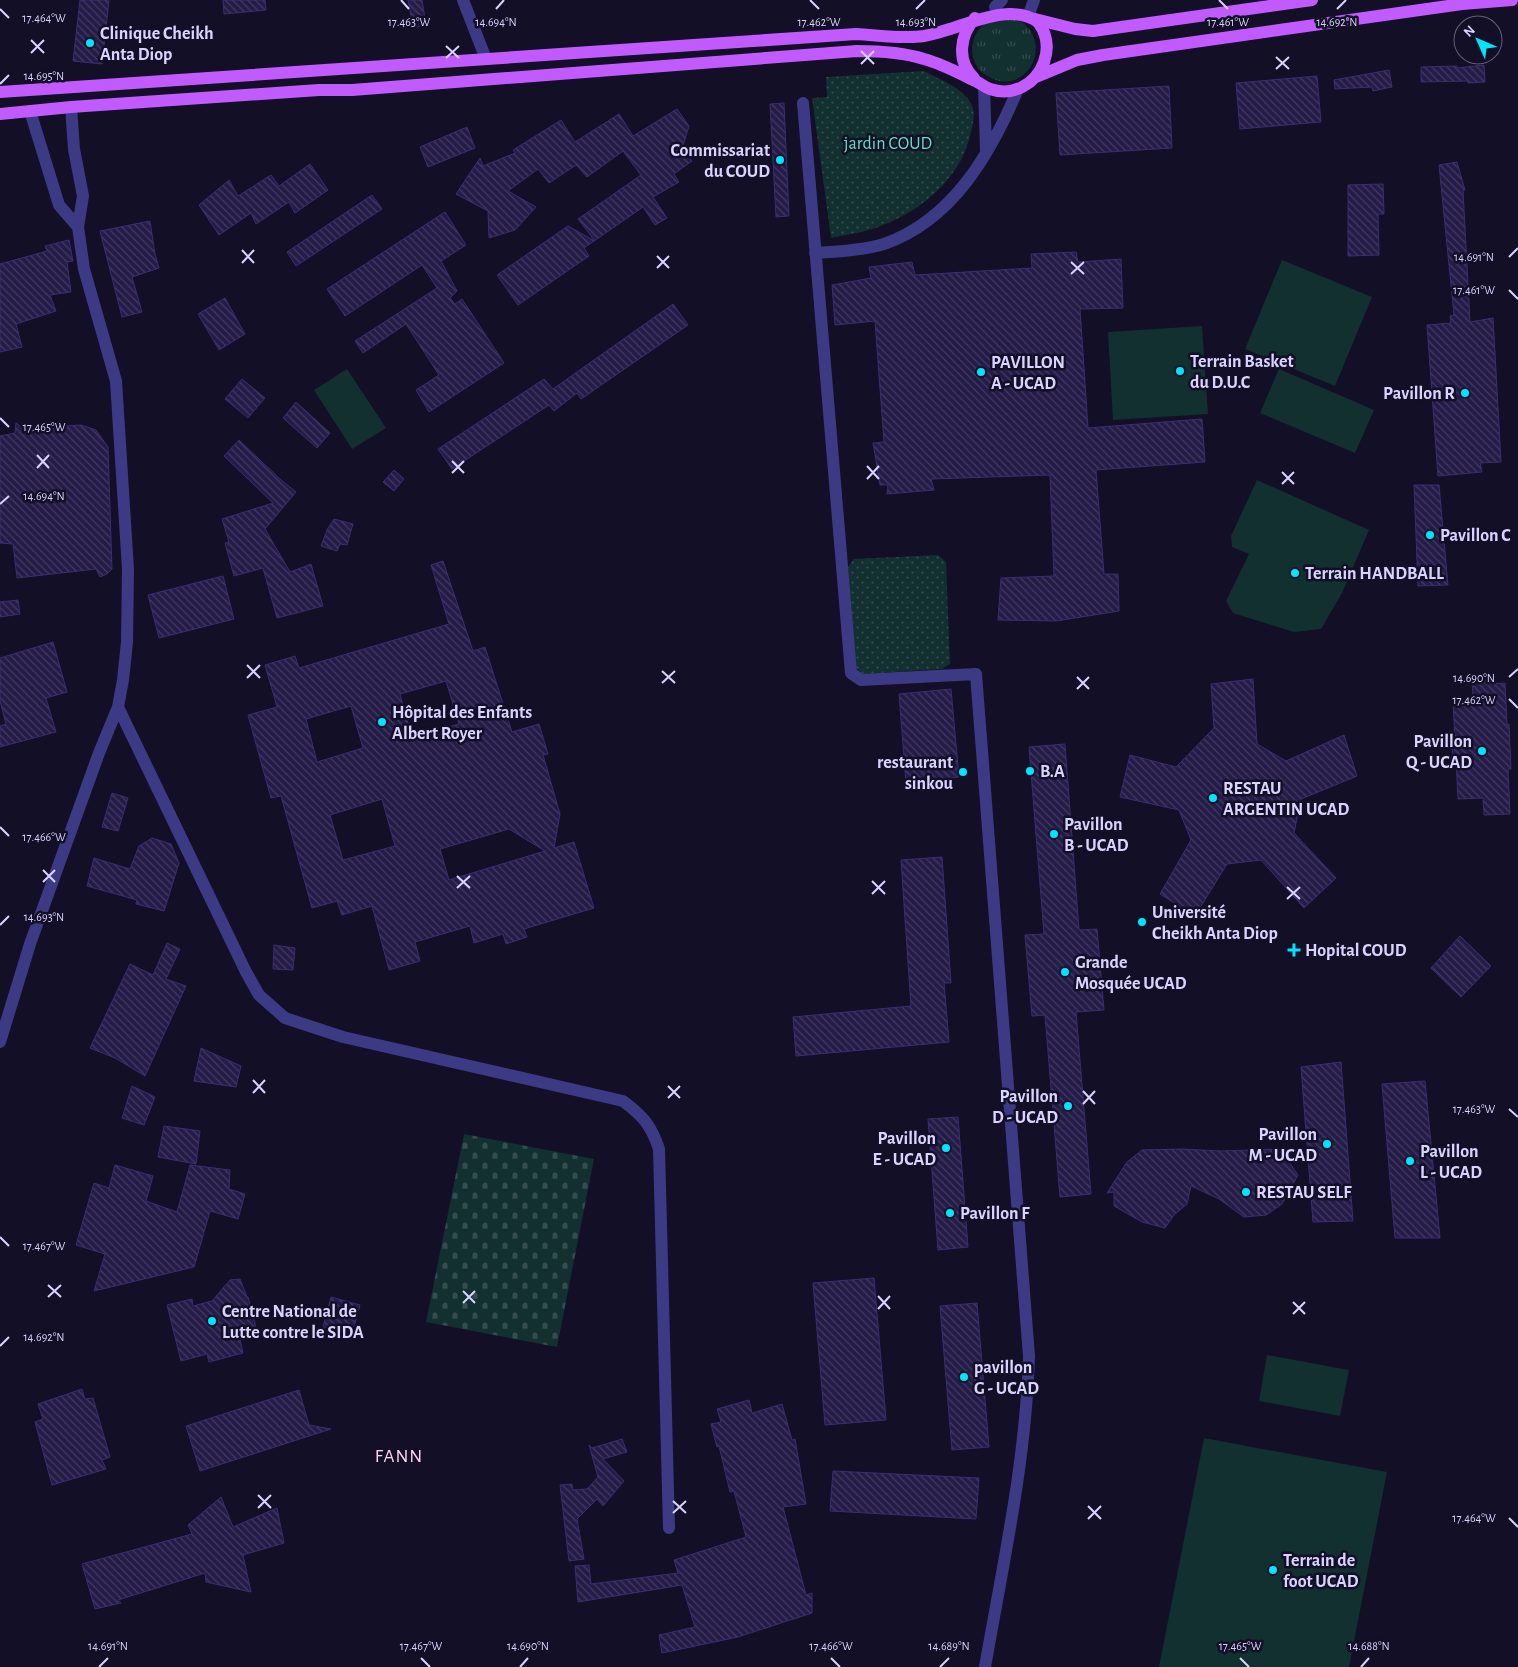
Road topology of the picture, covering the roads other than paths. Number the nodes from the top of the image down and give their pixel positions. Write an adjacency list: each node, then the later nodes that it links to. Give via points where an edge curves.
1 (462, 0): 8 (street)
2 (1034, 0): 7 (street)
3 (1312, 0): 7 (main road, via 1093,31 1075,30)
4 (1512, 0): 9 (main road, via 1103,55 1077,60)
5 (998, 4): 6 (main road); 7 (main road)
6 (979, 14): 8 (main road, via 937,33 922,36 856,34); 10 (main road, via 966,30 962,44 967,70)
7 (1032, 16): 9 (main road, via 1045,36 1047,48)
8 (486, 59): 12 (main road)
9 (1036, 77): 11 (main road)
10 (981, 84): 11 (main road, via 998,91); 14 (main road, via 922,58 898,52 857,51 352,90); 17 (street)
11 (1018, 89): 17 (street)
12 (0, 92)
13 (803, 103): 19 (street)
14 (71, 107): 15 (main road); 18 (street, via 82,196)
15 (30, 111): 16 (main road); 18 (street, via 59,204)
16 (0, 114)
17 (986, 154): 19 (street, via 946,206 908,234 882,244)
18 (78, 227): 20 (street, via 84,269 116,381 128,569 126,642)
19 (816, 253): 23 (street, via 851,673 861,680 976,674 1029,1356 1027,1400 1012,1510)
20 (118, 707): 21 (street, via 30,944); 22 (street, via 246,972 259,995 285,1018 343,1037 623,1101 640,1113 654,1133 659,1149)
21 (0, 1042)
22 (669, 1528)
23 (985, 1667)

